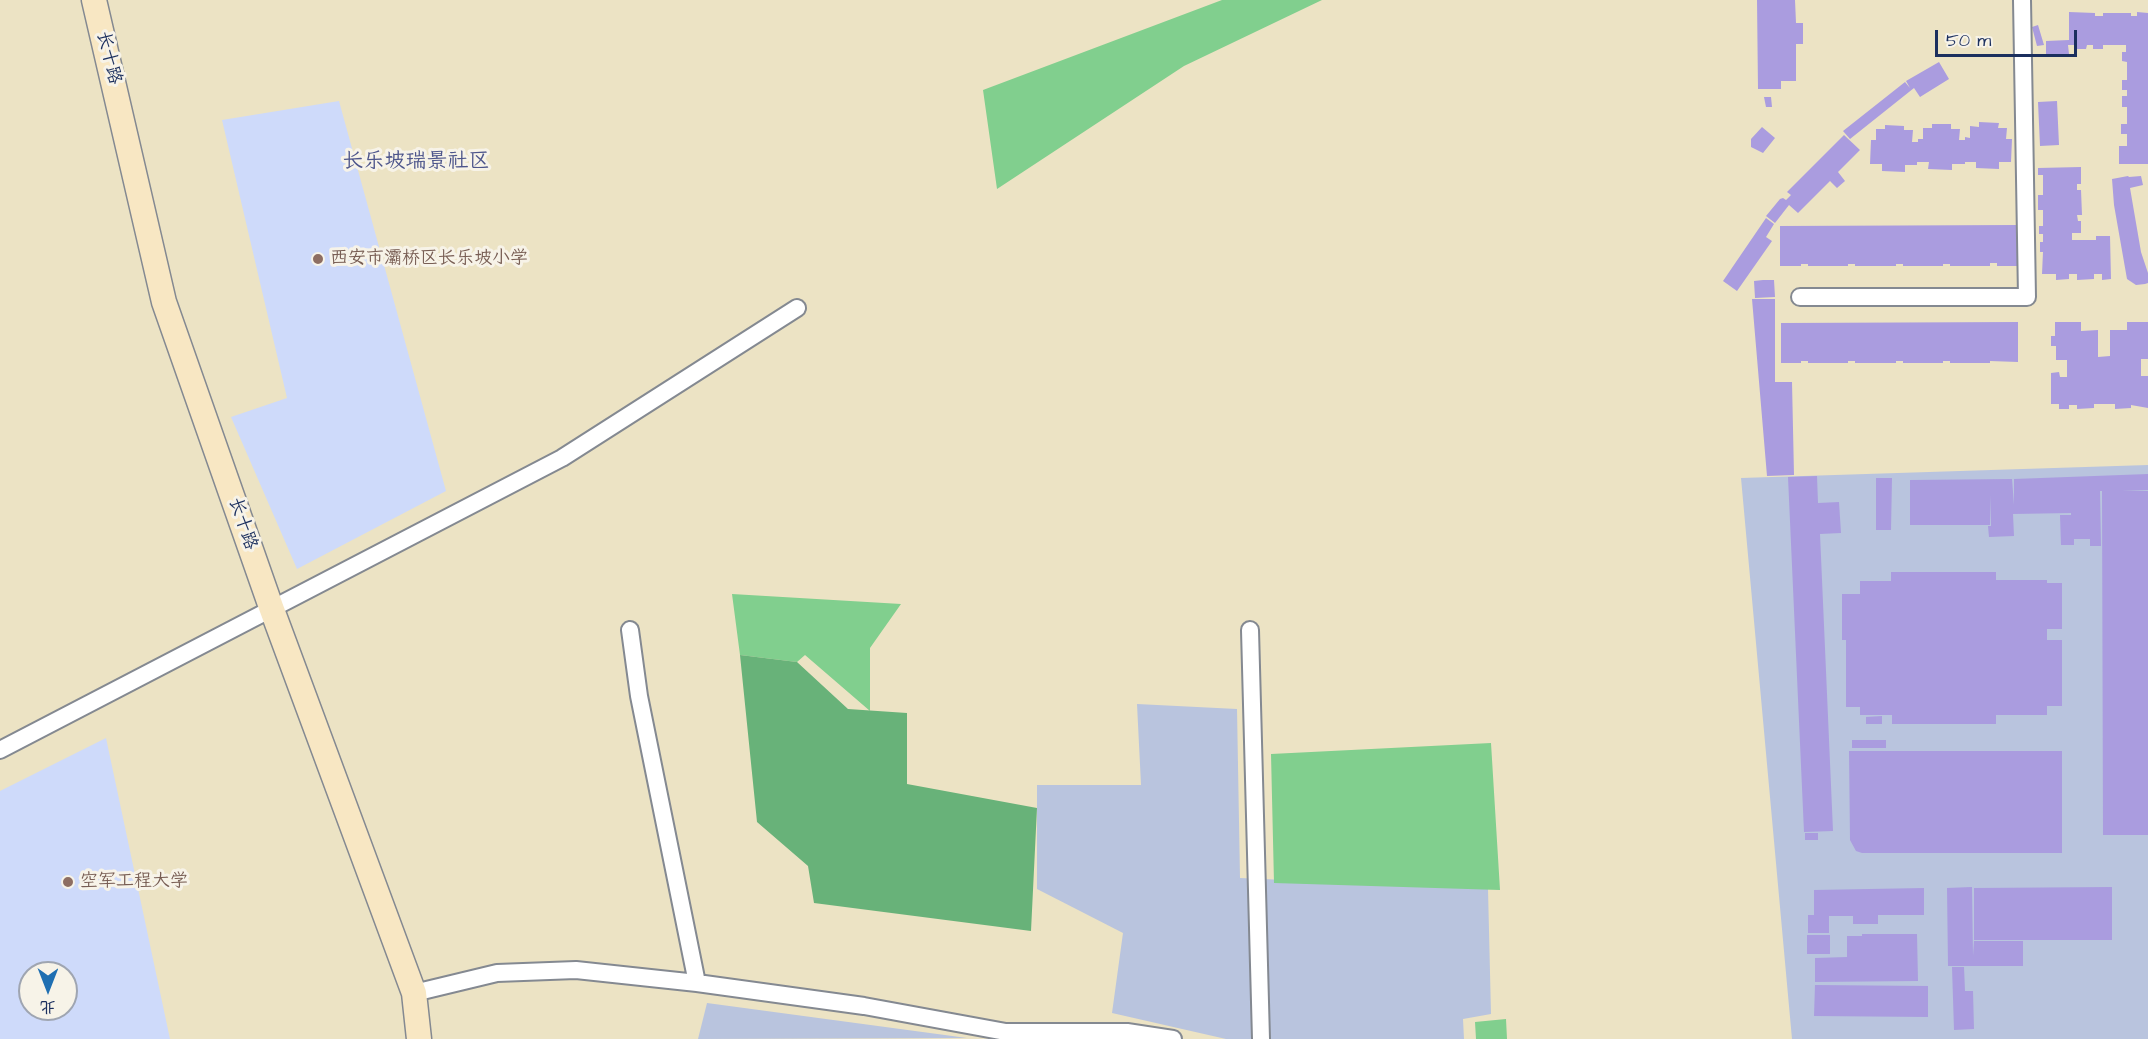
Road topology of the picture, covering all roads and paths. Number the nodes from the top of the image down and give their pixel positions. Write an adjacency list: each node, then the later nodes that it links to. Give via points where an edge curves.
1 (94, 0): 5 (street, 长十路, via 164,302)
2 (2025, 1): 3 (street, via 2027,297)
3 (1800, 297)
4 (797, 308): 5 (street, via 562,458)
5 (271, 607): 8 (street); 10 (street, 长十路)
6 (630, 630): 9 (street, via 639,696)
7 (1250, 630): 13 (street)
8 (0, 750)
9 (697, 982): 10 (street, via 576,970 497,973); 12 (street, via 1006,1032 1127,1032)
10 (414, 993): 11 (street, 长十路)
11 (418, 1039)
12 (1173, 1039)
13 (1261, 1039)

